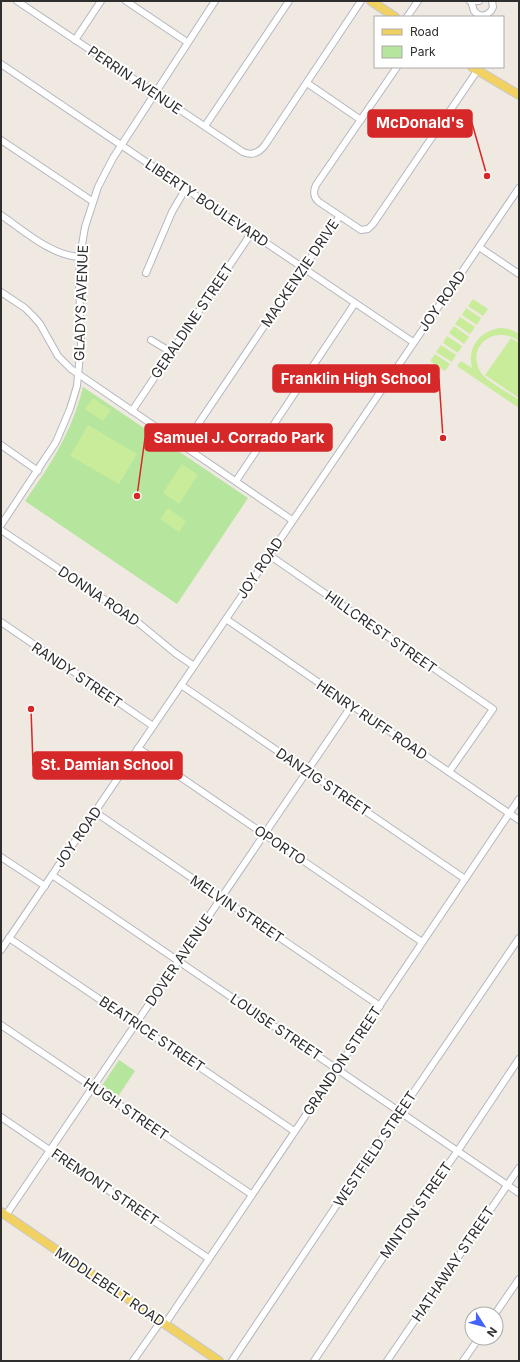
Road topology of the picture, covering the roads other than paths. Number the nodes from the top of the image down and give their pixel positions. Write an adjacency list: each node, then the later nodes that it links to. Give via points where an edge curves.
1 (17, 1): 14 (street, PERRIN AVENUE)
2 (101, 1): 14 (street)
3 (126, 1): 15 (street)
4 (215, 1): 15 (street, GLADYS AVENUE)
5 (289, 1): 23 (street)
6 (361, 1): 19 (street)
7 (371, 1): 12 (main road)
8 (418, 1): 13 (street)
9 (471, 1): 10 (street); 11 (street, via 474,11 483,16 491,11)
10 (479, 1)
11 (492, 1)
12 (394, 16)
13 (408, 16)
14 (75, 40): 20 (street, PERRIN AVENUE)
15 (188, 42): 20 (street, GLADYS AVENUE)
16 (1, 64): 25 (street, LIBERTY BOULEVARD)
17 (396, 68): 22 (street, MACKENZIE DRIVE)
18 (474, 69): 21 (main road); 30 (street, via 371,227 361,230)
19 (307, 83): 22 (street); 23 (street, PERRIN AVENUE, via 263,148 254,154 243,152)
20 (155, 93): 23 (street, PERRIN AVENUE); 25 (street, GLADYS AVENUE)
21 (519, 95)
22 (361, 120): 30 (street, MACKENZIE DRIVE, via 316,185 314,192 317,200)
23 (205, 126)
24 (1, 140): 28 (street)
25 (121, 145): 26 (street, LIBERTY BOULEVARD); 28 (street, GLADYS AVENUE)
26 (186, 188): 31 (street, LIBERTY BOULEVARD); 35 (street, via 172,212)
27 (519, 188): 32 (street, JOY ROAD)
28 (92, 201): 33 (street, GLADYS AVENUE)
29 (1, 215): 33 (street, via 53,250)
30 (340, 216): 34 (street, MACKENZIE DRIVE)
31 (252, 232): 34 (street, LIBERTY BOULEVARD); 41 (street, GERALDINE STREET)
32 (480, 247): 36 (street); 40 (street, JOY ROAD)
33 (80, 257): 42 (street, GLADYS AVENUE, via 81,344)
34 (304, 268): 38 (street, LIBERTY BOULEVARD); 45 (street, MACKENZIE DRIVE)
35 (146, 273)
36 (519, 274)
37 (1, 292): 42 (street, via 33,316 58,356)
38 (355, 303): 40 (street, LIBERTY BOULEVARD); 47 (street)
39 (151, 340): 41 (street)
40 (413, 342): 48 (street, JOY ROAD)
41 (171, 352): 43 (street, GERALDINE STREET)
42 (78, 374): 43 (street); 46 (street, GLADYS AVENUE, via 65,422)
43 (132, 411): 45 (street)
44 (1, 445): 46 (street)
45 (184, 445): 47 (street)
46 (38, 470): 49 (street, GLADYS AVENUE)
47 (236, 481): 48 (street)
48 (292, 520): 51 (street, JOY ROAD)
49 (1, 525)
50 (1, 530): 54 (street, DONNA ROAD, via 135,620)
51 (269, 555): 52 (street, JOY ROAD); 60 (street, HILLCREST STREET, via 492,709)
52 (226, 619): 54 (street, JOY ROAD); 56 (street, HENRY RUFF ROAD)
53 (1, 622): 57 (street, RANDY STREET)
54 (194, 666): 55 (street, JOY ROAD)
55 (181, 685): 57 (street, JOY ROAD); 59 (street, DANZIG STREET)
56 (352, 705): 59 (street, DOVER AVENUE); 60 (street, HENRY RUFF ROAD)
57 (153, 726): 58 (street, JOY ROAD)
58 (138, 748): 62 (street, JOY ROAD); 65 (street, OPORTO)
59 (307, 771): 65 (street, DOVER AVENUE); 68 (street, DANZIG STREET)
60 (449, 772): 63 (street, HENRY RUFF ROAD)
61 (519, 799): 63 (street, GRANDON STREET)
62 (95, 812): 67 (street, JOY ROAD); 70 (street, MELVIN STREET)
63 (509, 814): 64 (street, HENRY RUFF ROAD); 68 (street, GRANDON STREET)
64 (519, 820)
65 (264, 834): 70 (street, DOVER AVENUE); 73 (street, OPORTO)
66 (1, 857): 69 (street)
67 (52, 874): 69 (street, JOY ROAD); 76 (street, LOUISE STREET)
68 (465, 879): 73 (street, GRANDON STREET)
69 (45, 886): 71 (street, JOY ROAD)
70 (221, 898): 76 (street, DOVER AVENUE); 77 (street, MELVIN STREET)
71 (9, 938): 74 (street, JOY ROAD); 78 (street, BEATRICE STREET)
72 (519, 938): 83 (street, WESTFIELD STREET)
73 (422, 942): 77 (street, GRANDON STREET)
74 (3, 943): 75 (street, JOY ROAD)
75 (1, 950)
76 (179, 960): 78 (street, DOVER AVENUE); 81 (street, LOUISE STREET)
77 (380, 1006): 81 (street, GRANDON STREET)
78 (136, 1024): 82 (street, DOVER AVENUE); 85 (street, BEATRICE STREET)
79 (1, 1025): 82 (street, HUGH STREET)
80 (519, 1059): 87 (street, MINTON STREET)
81 (337, 1069): 83 (street, LOUISE STREET); 85 (street, GRANDON STREET)
82 (93, 1087): 86 (street, DOVER AVENUE); 91 (street, HUGH STREET)
83 (400, 1112): 87 (street, LOUISE STREET); 100 (street, WESTFIELD STREET)
84 (1, 1117): 86 (street, FREMONT STREET)
85 (294, 1131): 91 (street, GRANDON STREET)
86 (50, 1150): 92 (street, DOVER AVENUE); 93 (street, FREMONT STREET)
87 (457, 1152): 89 (street, LOUISE STREET); 101 (street, MINTON STREET)
88 (519, 1168): 89 (street, HATHAWAY STREET)
89 (507, 1185): 90 (street, LOUISE STREET); 102 (street, HATHAWAY STREET)
90 (519, 1193)
91 (251, 1194): 93 (street, GRANDON STREET)
92 (3, 1214): 96 (main road, MIDDLEBELT ROAD)
93 (208, 1258): 96 (street, GRANDON STREET)
94 (519, 1279): 95 (street)
95 (500, 1306)
96 (163, 1322): 98 (main road, MIDDLEBELT ROAD); 99 (street, GRANDON STREET)
97 (473, 1346): 103 (street)
98 (217, 1360)
99 (133, 1361)
100 (232, 1361)
101 (314, 1361)
102 (387, 1361)
103 (463, 1361)

